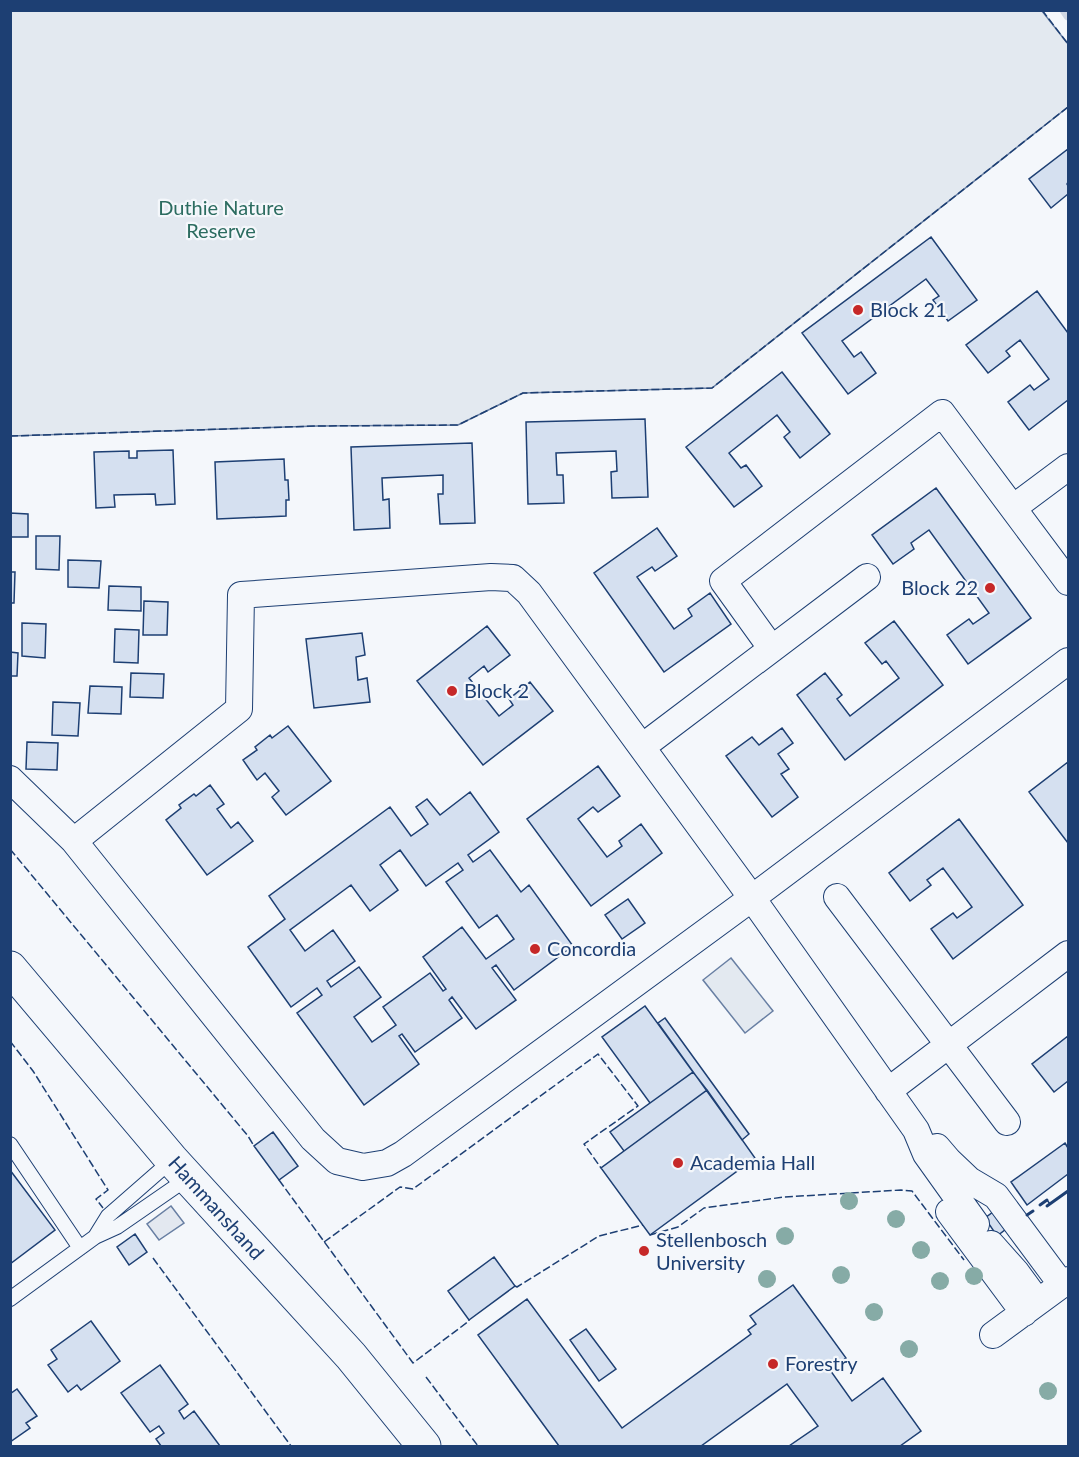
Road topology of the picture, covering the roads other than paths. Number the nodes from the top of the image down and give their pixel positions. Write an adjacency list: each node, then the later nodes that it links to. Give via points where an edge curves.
1 (1068, 467): 2 (street)
2 (1013, 508): 4 (street); 5 (street, via 942,413 723,581)
3 (867, 578): 5 (street)
4 (1068, 582)
5 (772, 649): 7 (street)
6 (1068, 661): 11 (street)
7 (642, 747): 9 (street, via 530,593 513,578 240,595 239,709); 11 (street)
8 (10, 779): 9 (street)
9 (74, 841): 11 (street, via 313,1139 338,1161 363,1167 403,1154)
10 (837, 897): 14 (street)
11 (752, 898): 15 (street)
12 (1068, 954): 14 (street)
13 (10, 968): 19 (street, Hammanshand)
14 (948, 1045): 15 (street); 16 (street)
15 (888, 1092): 17 (street)
16 (1007, 1122)
17 (916, 1130): 20 (street); 24 (street, via 969,1179 996,1196)
18 (10, 1144): 22 (lane)
19 (180, 1169): 21 (lane, via 117,1227); 21 (lane, via 108,1216); 28 (street, Hammanshand, via 351,1356)
20 (938, 1171): 23 (street, via 983,1233); 23 (street, via 946,1209)
21 (95, 1237): 22 (lane)
22 (80, 1248): 25 (lane)
23 (1008, 1277): 26 (street)
24 (1065, 1282): 26 (street)
25 (10, 1299)
26 (1031, 1308): 27 (street)
27 (993, 1335)
28 (424, 1446)

